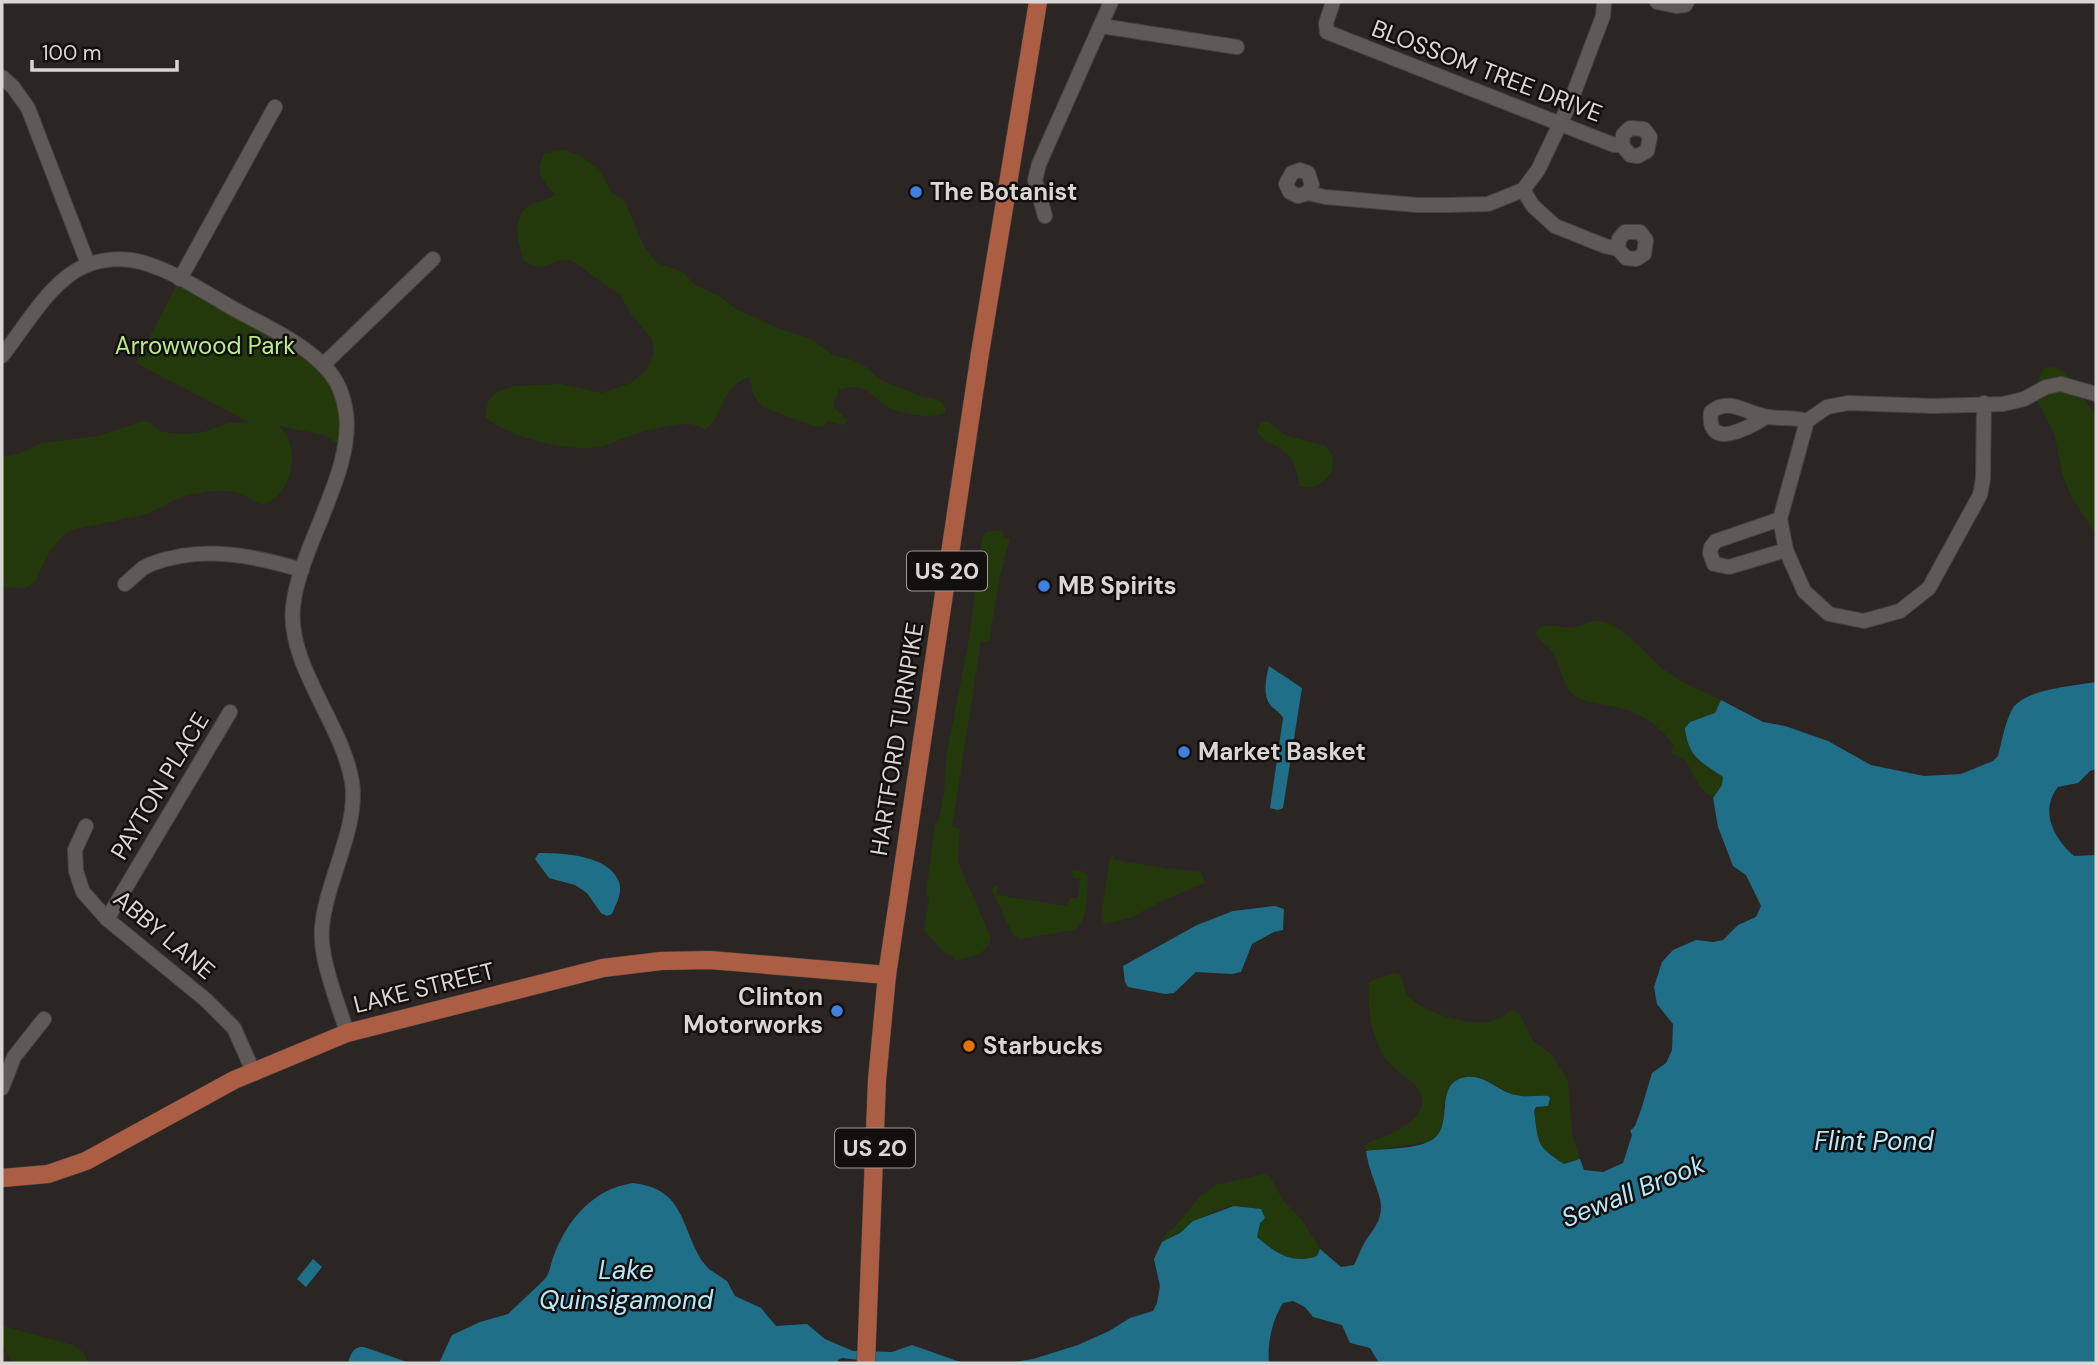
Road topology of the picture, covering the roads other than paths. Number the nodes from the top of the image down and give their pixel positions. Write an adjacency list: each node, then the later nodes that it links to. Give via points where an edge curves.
1 (1038, 2): 33 (main road, HARTFORD TURNPIKE / US 20)
2 (1111, 2): 7 (street)
3 (1333, 2): 11 (street, BLOSSOM TREE DRIVE, via 1327,32)
4 (1604, 2): 11 (street, via 1603,16)
5 (1657, 2): 6 (street)
6 (1686, 8)
7 (1101, 26): 8 (street); 15 (street, via 1039,164 1035,180)
8 (1237, 47)
9 (2, 77): 18 (street, via 28,108)
10 (275, 107): 19 (street)
11 (1560, 123): 12 (street, BLOSSOM TREE DRIVE); 13 (street)
12 (1622, 145)
13 (1523, 190): 14 (street, via 1488,204 1417,205); 16 (street, via 1555,226)
14 (1308, 193)
15 (1045, 216)
16 (1618, 249)
17 (433, 259): 21 (street)
18 (88, 264): 19 (street, via 132,260); 20 (street, via 59,284)
19 (180, 279): 21 (street, via 299,346)
20 (2, 356)
21 (323, 365): 28 (street, via 342,394 347,434)
22 (2096, 394): 23 (street, via 2061,384 2024,399)
23 (1984, 403): 25 (street, via 1847,403 1827,407); 27 (street, via 1980,495 1929,588 1900,611 1864,621 1829,614 1804,591)
24 (1766, 417): 25 (street)
25 (1807, 421): 26 (street)
26 (1780, 519): 27 (street); 27 (street, via 1716,541 1711,560 1729,567)
27 (1786, 550)
28 (302, 570): 29 (street, via 252,556 207,553 151,564); 35 (street, via 293,606 295,640 348,763 353,788 351,814 322,930 325,958)
29 (125, 584)
30 (230, 712): 32 (street, PAYTON PLACE)
31 (86, 826): 32 (street, ABBY LANE, via 75,850 76,871 83,892)
32 (107, 919): 36 (street, ABBY LANE, via 234,1028)
33 (887, 975): 35 (main road, LAKE STREET, via 727,961 647,962 603,968); 39 (main road, HARTFORD TURNPIKE / US 20, via 877,1080)
34 (44, 1019): 37 (street, via 14,1057)
35 (347, 1033): 36 (main road, LAKE STREET)
36 (253, 1070): 38 (main road, LAKE STREET, via 86,1161 48,1174)
37 (2, 1088)
38 (2, 1178)
39 (866, 1363)

